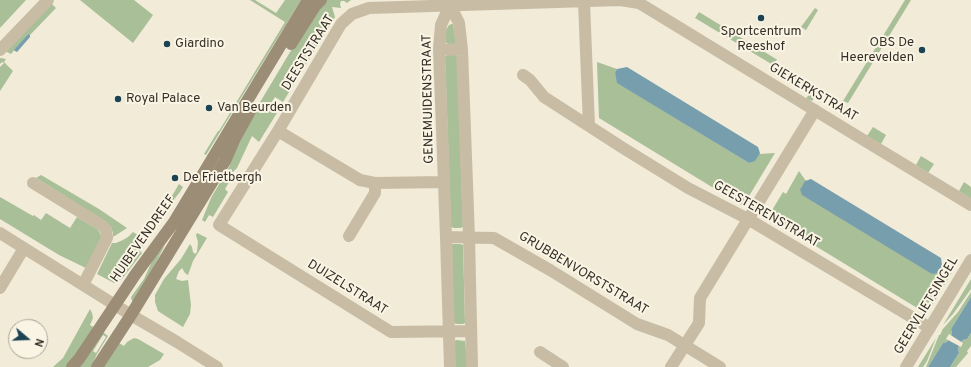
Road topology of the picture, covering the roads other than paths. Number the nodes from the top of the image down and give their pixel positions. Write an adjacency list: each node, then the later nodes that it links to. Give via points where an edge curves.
1 (48, 0): 7 (street)
2 (308, 0): 27 (street, HUIBEVENDREEF, via 178,216)
3 (321, 0): 28 (street, HUIBEVENDREEF, via 254,104 225,161)
4 (450, 2): 5 (street, GIEKERKSTRAAT); 6 (street, GENEMUIDENSTRAAT, via 441,25); 8 (street, via 459,23); 12 (street, DEESTSTRAAT, via 369,8 352,14 341,24)
5 (584, 2): 10 (street, GIEKERKSTRAAT, via 639,2); 11 (street)
6 (439, 49): 8 (street); 13 (street, GENEMUIDENSTRAAT)
7 (0, 50)
8 (462, 50): 22 (street)
9 (524, 75): 11 (street, GEESTERENSTRAAT, via 544,97)
10 (815, 110): 16 (street, GIEKERKSTRAAT); 17 (street)
11 (589, 126): 17 (street, GEESTERENSTRAAT, via 688,188)
12 (278, 131): 15 (street, via 360,180); 18 (street, DEESTSTRAAT)
13 (444, 182): 15 (street); 21 (street, GENEMUIDENSTRAAT)
14 (33, 183): 25 (street, via 106,230 107,238)
15 (375, 183): 20 (street, via 375,192)
16 (971, 205)
17 (748, 219): 29 (street, GEESTERENSTRAAT); 32 (street, via 700,298 699,323)
18 (219, 225): 30 (street, DUIZELSTRAAT, via 391,332)
19 (0, 233): 23 (street)
20 (349, 236)
21 (446, 237): 22 (street, GRUBBENVORSTSTRAAT); 30 (street, GENEMUIDENSTRAAT)
22 (469, 237): 31 (street); 32 (street, GRUBBENVORSTSTRAAT, via 494,238 637,324 668,335)
23 (24, 248): 25 (street); 26 (street)
24 (971, 260): 29 (street, GEERVLIETSINGEL)
25 (83, 285): 27 (street)
26 (0, 288)
27 (115, 305): 28 (street); 34 (street, HUIBEVENDREEF)
28 (131, 315): 35 (street, HUIBEVENDREEF); 36 (street)
29 (930, 328): 42 (street, GEERVLIETSINGEL)
30 (449, 331): 31 (street, DUIZELSTRAAT); 37 (street, GENEMUIDENSTRAAT)
31 (471, 331): 38 (street)
32 (685, 345): 40 (street); 41 (street, GRUBBENVORSTSTRAAT)
33 (540, 352): 39 (street)
34 (72, 367)
35 (97, 367)
36 (217, 367)
37 (450, 367)
38 (472, 367)
39 (563, 367)
40 (672, 367)
41 (720, 367)
42 (906, 367)

